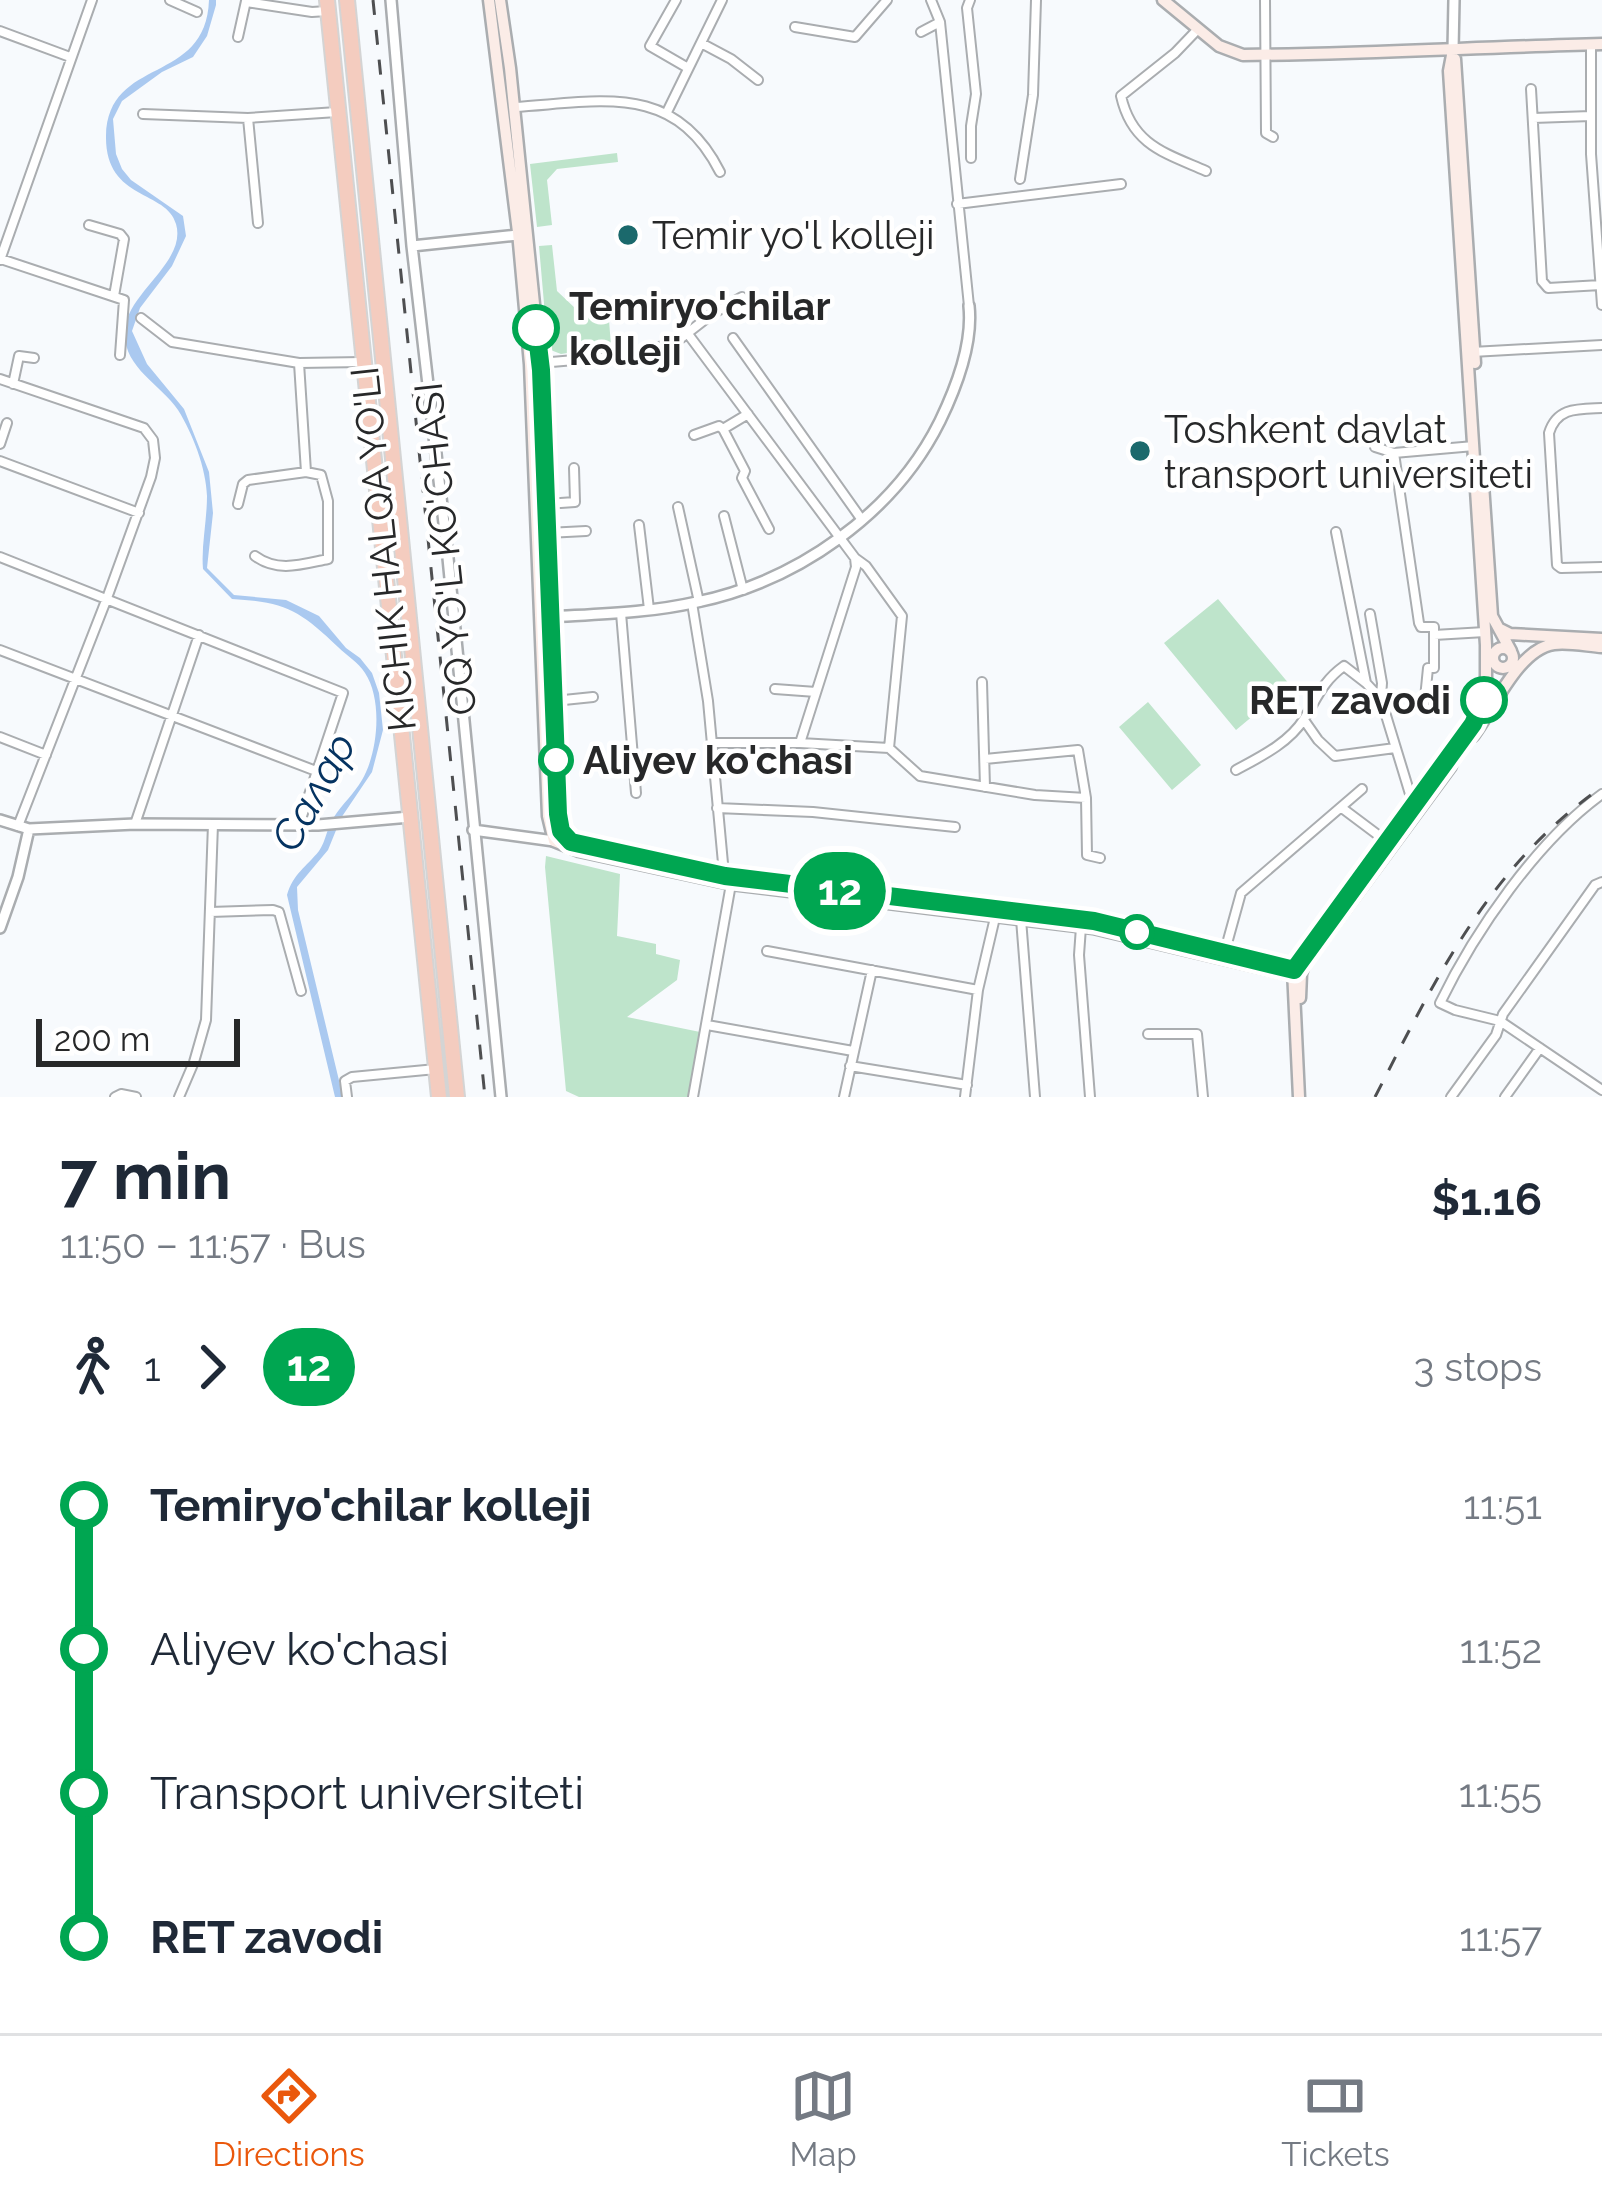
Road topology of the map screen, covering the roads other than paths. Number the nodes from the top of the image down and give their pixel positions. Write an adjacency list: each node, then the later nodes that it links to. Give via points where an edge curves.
1 (92, 0): 29 (street)
2 (170, 0): 18 (street)
3 (346, 0): 143 (highway, KICHIK HALQA YO'LI)
4 (391, 0): 50 (street, OQ YO'L KO'CHASI)
5 (676, 0): 30 (street, via 650,46)
6 (708, 0): 16 (street)
7 (887, 0): 20 (street, via 855,37)
8 (931, 0): 19 (street)
9 (970, 0): 41 (street)
10 (1036, 0): 44 (street)
11 (1163, 0): 21 (main road)
12 (1265, 0): 28 (street)
13 (1454, 0): 27 (street)
14 (246, 1): 17 (street, via 311,12); 24 (street)
15 (495, 1): 33 (main road)
16 (720, 3): 25 (street)
17 (327, 6): 34 (highway, KICHIK HALQA YO'LI)
18 (197, 11)
19 (940, 22): 23 (street); 46 (street)
20 (795, 27)
21 (1198, 29): 28 (main road, via 1232,53); 42 (street, via 1121,96 1126,117 1149,145)
22 (0, 31): 29 (street)
23 (921, 32)
24 (238, 37)
25 (701, 43): 30 (street); 31 (street)
26 (1596, 44): 27 (main road); 37 (street)
27 (1453, 50): 28 (main road); 61 (main road)
28 (1264, 55): 40 (street, via 1266,133)
29 (70, 57): 51 (street)
30 (688, 68): 35 (street)
31 (758, 80)
32 (1532, 89): 39 (street)
33 (509, 107): 35 (street, via 611,101); 49 (main road)
34 (338, 112): 38 (street); 64 (highway, KICHIK HALQA YO'LI)
35 (667, 112): 43 (street, via 695,134)
36 (143, 114): 38 (street)
37 (1591, 116): 39 (street); 52 (street)
38 (248, 118): 47 (street)
39 (1533, 118): 52 (street, via 1542,281 1548,288)
40 (1273, 136)
41 (971, 158)
42 (1206, 171)
43 (720, 172)
44 (1019, 179)
45 (1120, 184): 46 (street)
46 (957, 204): 56 (street)
47 (259, 224)
48 (89, 225): 53 (street, via 123,236)
49 (522, 234): 50 (street); 66 (main road)
50 (412, 246): 151 (street, OQ YO'L KO'CHASI)
51 (0, 259): 53 (street)
52 (1601, 286): 55 (street)
53 (114, 296): 62 (street, via 124,300)
54 (742, 297): 58 (street)
55 (1602, 305)
56 (969, 306): 86 (street, via 964,354 938,426 905,478)
57 (141, 318): 65 (street, via 172,342)
58 (688, 334): 66 (street, via 632,355); 70 (street)
59 (733, 338): 86 (street)
60 (1602, 345): 61 (street)
61 (1471, 352): 75 (main road); 104 (main road)
62 (120, 355)
63 (34, 358): 68 (street, via 19,356)
64 (364, 362): 65 (street); 144 (highway, KICHIK HALQA YO'LI)
65 (298, 363): 80 (street)
66 (535, 363): 82 (main road); 103 (main road)
67 (0, 379): 68 (street)
68 (14, 384): 84 (street, via 144,428 155,458)
69 (1602, 408): 96 (street, via 1561,413 1549,433 1557,565)
70 (748, 414): 72 (street); 92 (street)
71 (7, 423): 74 (street)
72 (723, 429): 73 (street); 88 (street)
73 (694, 435)
74 (0, 444)
75 (1474, 446): 77 (street); 104 (main road)
76 (1375, 447): 77 (street)
77 (1394, 453): 106 (street, via 1419,622 1434,627)
78 (0, 461): 84 (street)
79 (574, 468): 82 (street, via 575,502)
80 (306, 472): 81 (street, via 248,480); 93 (street, via 321,475 325,488 328,559 278,567)
81 (238, 504)
82 (546, 504): 91 (main road)
83 (678, 507): 99 (street)
84 (140, 513): 98 (street)
85 (724, 516): 97 (street)
86 (862, 520): 92 (street)
87 (639, 525): 100 (street)
88 (769, 529)
89 (586, 531): 91 (street)
90 (1336, 532): 115 (street)
91 (547, 533): 103 (main road)
92 (839, 536): 95 (street); 97 (street)
93 (255, 556)
94 (0, 557): 98 (street)
95 (855, 558): 118 (street); 128 (street, via 903,618)
96 (1602, 567)
97 (743, 590): 99 (street)
98 (107, 598): 105 (street); 113 (street)
99 (695, 603): 100 (street); 126 (street)
100 (649, 609): 101 (street)
101 (621, 613): 103 (street); 137 (street)
102 (1370, 614): 120 (street)
103 (546, 618): 121 (main road); 130 (main road)
104 (1488, 633): 106 (street); 107 (main road); 110 (main road); 110 (main road); 112 (main road)
105 (199, 635): 123 (street); 134 (street, via 343,693)
106 (1434, 635): 122 (street)
107 (1559, 640): 108 (main road); 110 (main road, via 1527,639); 111 (main road)
108 (1602, 643)
109 (0, 650): 113 (street)
110 (1504, 654): 111 (main road); 112 (main road); 116 (main road)
111 (1528, 658): 116 (main road)
112 (1486, 676): 140 (main road, via 1475,721)
113 (74, 679): 123 (street); 131 (street)
114 (982, 682): 132 (street)
115 (1366, 683): 120 (street); 124 (street, via 1344,666)
116 (1505, 686): 140 (main road)
117 (775, 689): 118 (street)
118 (816, 692): 127 (street)
119 (593, 697): 121 (street)
120 (1381, 699): 129 (street)
121 (554, 701): 130 (main road)
122 (1424, 708)
123 (169, 717): 134 (street); 146 (street)
124 (1304, 720): 129 (street, via 1335,756); 133 (street)
125 (0, 737): 131 (street)
126 (711, 743): 127 (street); 141 (street)
127 (800, 743): 128 (street)
128 (890, 748): 135 (street, via 920,776)
129 (1395, 748): 140 (street, via 1410,794)
130 (551, 751): 153 (main road); 154 (main road, via 559,822)
131 (46, 754): 150 (street)
132 (986, 759): 135 (street); 139 (street, via 1075,749)
133 (1236, 770)
134 (316, 771): 148 (street)
135 (985, 787): 139 (street)
136 (1362, 789): 142 (street)
137 (636, 793)
138 (1602, 794): 169 (street, via 1562,826 1516,884 1440,1003)
139 (1086, 797): 155 (street, via 1087,855)
140 (1420, 801): 152 (main road); 166 (main road)
141 (717, 808): 149 (street); 156 (street)
142 (1342, 808): 152 (street); 164 (street, via 1241,893)
143 (427, 815): 144 (highway); 183 (highway, KICHIK HALQA YO'LI)
144 (410, 817): 148 (street); 175 (highway, KICHIK HALQA YO'LI)
145 (0, 820): 150 (street)
146 (135, 824): 147 (street); 150 (street)
147 (213, 824): 148 (street); 159 (street)
148 (299, 825)
149 (955, 826)
150 (23, 827): 162 (street, via 18,877)
151 (473, 830): 153 (street); 184 (street, OQ YO'L KO'CHASI)
152 (1386, 841): 166 (main road)
153 (554, 842): 154 (main road); 156 (main road)
154 (571, 842): 156 (main road)
155 (1100, 858)
156 (728, 880): 158 (main road); 170 (street)
157 (1602, 882): 169 (street)
158 (996, 912): 160 (main road); 161 (main road); 167 (street)
159 (210, 913): 168 (street, via 279,912); 180 (street, via 206,1020)
160 (1021, 918): 161 (main road); 188 (street)
161 (1089, 925): 164 (main road); 189 (street, via 1078,956)
162 (0, 928)
163 (767, 951): 165 (street)
164 (1224, 956): 166 (main road)
165 (872, 970): 167 (street); 173 (street)
166 (1296, 973): 191 (main road)
167 (978, 990): 176 (street)
168 (301, 991)
169 (1500, 1021): 172 (street); 192 (street)
170 (707, 1024): 173 (street); 185 (street)
171 (1148, 1034): 190 (street, via 1197,1034)
172 (1540, 1048): 177 (street); 193 (street)
173 (854, 1051): 174 (street)
174 (850, 1066): 176 (street); 186 (street)
175 (436, 1069): 181 (street, via 352,1077); 182 (highway, KICHIK HALQA YO'LI)
176 (967, 1084): 187 (street)
177 (1599, 1088): 194 (street)
178 (115, 1097): 179 (street)
179 (136, 1097)
180 (179, 1097)
181 (347, 1097)
182 (440, 1097)
183 (457, 1097)
184 (501, 1097)
185 (693, 1097)
186 (844, 1097)
187 (965, 1097)
188 (1035, 1097)
189 (1090, 1097)
190 (1203, 1097)
191 (1302, 1097)
192 (1451, 1097)
193 (1505, 1097)
194 (1586, 1097)

